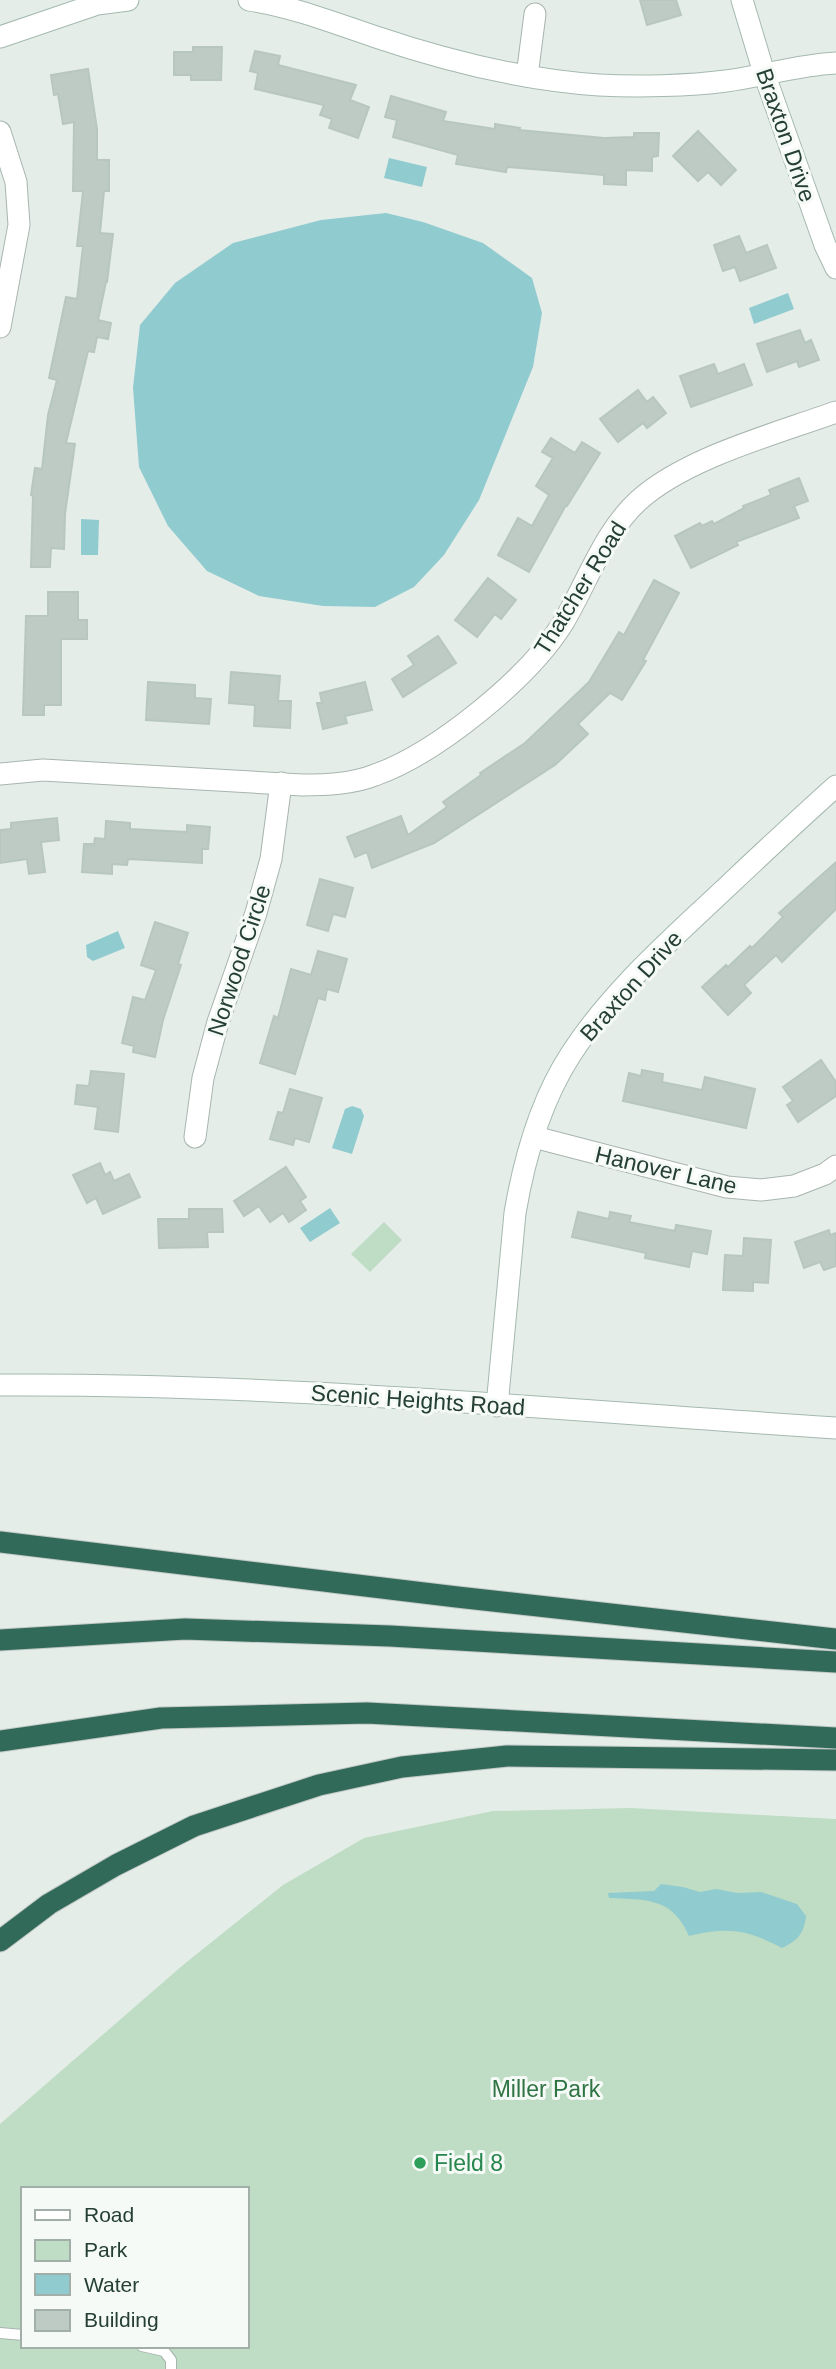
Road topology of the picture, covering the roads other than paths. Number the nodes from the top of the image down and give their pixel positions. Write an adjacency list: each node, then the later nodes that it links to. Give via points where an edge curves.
1 (128, 0): 5 (street, via 97,4)
2 (249, 0): 8 (street, via 322,17 440,57)
3 (742, 0): 7 (street, Braxton Drive)
4 (536, 14): 8 (street)
5 (0, 37)
6 (836, 63): 7 (street)
7 (764, 73): 8 (street, via 726,81 623,85); 10 (street, Braxton Drive)
8 (527, 76)
9 (0, 132): 11 (street, via 16,182 19,225)
10 (836, 268)
11 (0, 327)
12 (836, 412): 14 (street, Thatcher Road, via 708,459 658,483 615,528 540,655 485,706 424,750 374,776 324,785)
13 (0, 774): 14 (street, Thatcher Road, via 43,770)
14 (281, 783): 16 (street, Norwood Circle, via 271,859 218,1021 203,1078)
15 (836, 786): 17 (street, Braxton Drive, via 660,950 600,1013 569,1056)
16 (195, 1137)
17 (534, 1138): 18 (street, Hanover Lane, via 727,1187 761,1190 794,1186); 20 (street, Braxton Drive, via 515,1213)
18 (836, 1166)
19 (0, 1385): 20 (street, Scenic Heights Road, via 272,1390)
20 (497, 1406): 21 (street, Scenic Heights Road)
21 (836, 1428)
22 (0, 1542): 23 (highway)
23 (836, 1639)
24 (0, 1640): 25 (highway, via 185,1629)
25 (836, 1661)
26 (836, 1738): 27 (highway, via 367,1713 161,1718)
27 (0, 1741)
28 (836, 1760): 29 (highway, via 507,1756 402,1767 319,1785 183,1832 49,1904)
29 (0, 1941)
30 (0, 2333): 31 (lane)
31 (21, 2335)
32 (151, 2348): 33 (lane, via 164,2351)
33 (171, 2369)

